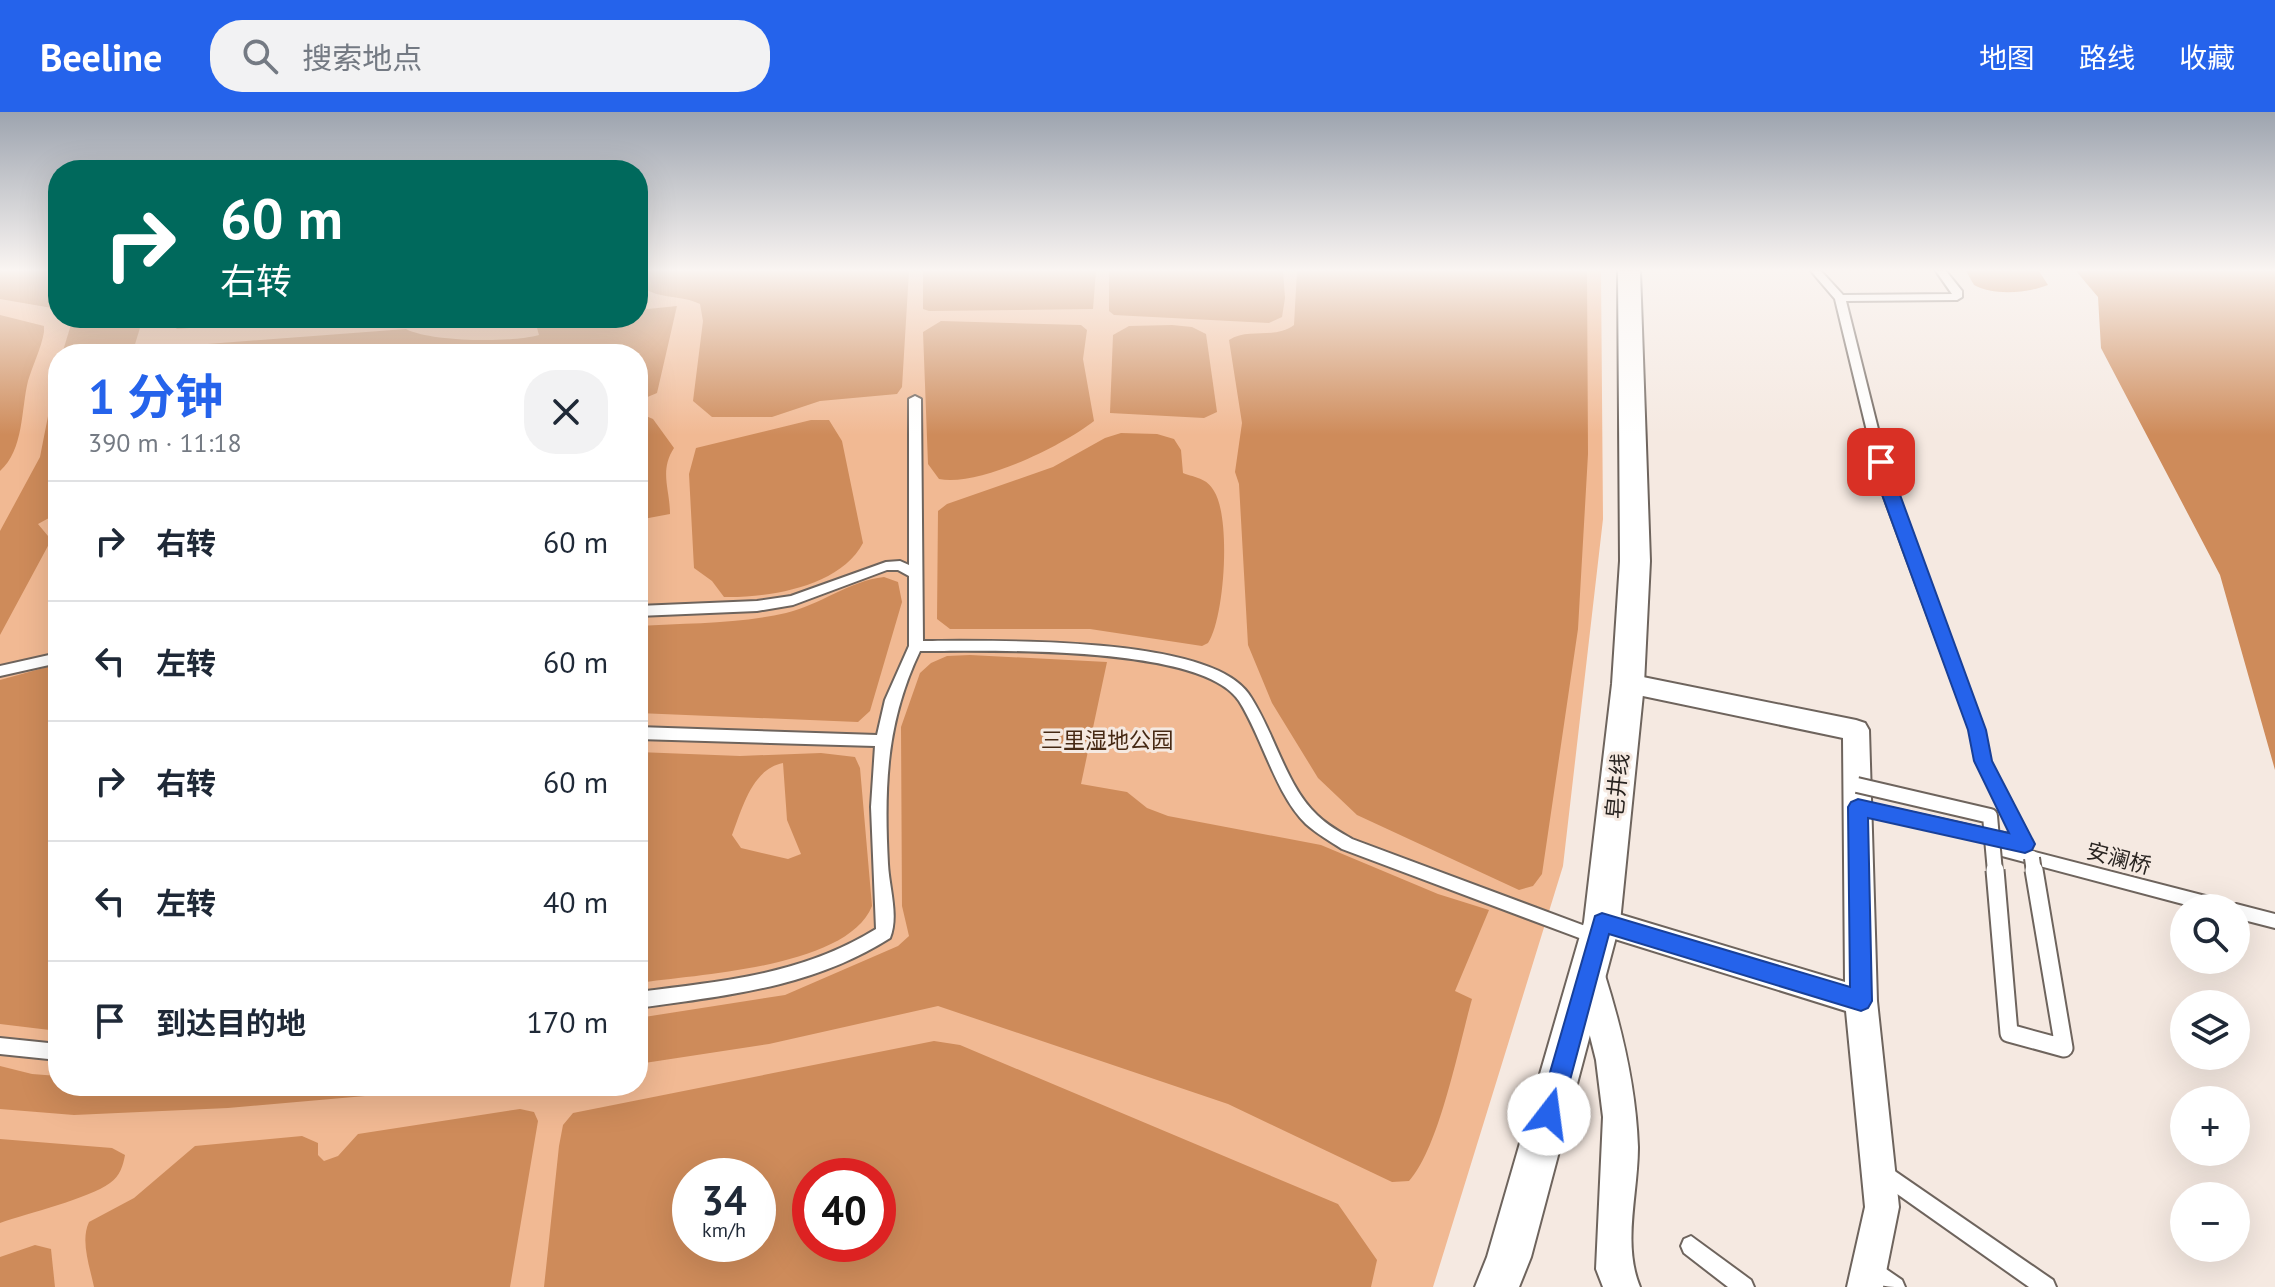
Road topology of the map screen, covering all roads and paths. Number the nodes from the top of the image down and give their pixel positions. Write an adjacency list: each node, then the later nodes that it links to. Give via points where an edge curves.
1 (1630, 326): 9 (street, 皂井线, via 1635,561)
2 (1847, 326): 12 (lane, via 1887,489 1977,730 1983,761 2025,844)
3 (915, 399): 4 (lane)
4 (913, 573): 5 (lane, via 900,565 886,566 793,600); 6 (lane)
5 (648, 611)
6 (916, 646): 11 (lane, via 899,675); 18 (lane, via 1110,652 1208,669 1241,693 1305,813 1324,830 1347,844)
7 (48, 660): 8 (lane)
8 (0, 671)
9 (1628, 684): 12 (street, via 1856,730); 18 (street, 皂井线)
10 (648, 733): 11 (lane)
11 (882, 741): 20 (lane, via 878,802 884,933 865,947 783,979)
12 (1858, 796): 14 (lane, bridge, via 1990,816 2009,1033 2064,1048); 21 (street)
13 (2002, 850): 14 (lane, 安澜桥)
14 (2032, 858): 15 (lane, 安澜桥)
15 (2171, 894)
16 (2250, 915): 17 (lane)
17 (2275, 921)
18 (1600, 930): 19 (street, 皂井线); 21 (street)
19 (1589, 972): 27 (street, 皂井线); 28 (street, via 1611,1040 1619,1093 1622,1143 1612,1265)
20 (648, 999)
21 (1861, 1001): 24 (street)
22 (0, 1046): 23 (lane)
23 (48, 1051)
24 (1878, 1169): 26 (street, via 1882,1207); 31 (lane)
25 (1691, 1246): 29 (lane)
26 (1867, 1277): 30 (lane)
27 (1497, 1287)
28 (1622, 1287)
29 (1744, 1287)
30 (1895, 1287)
31 (2046, 1287)

